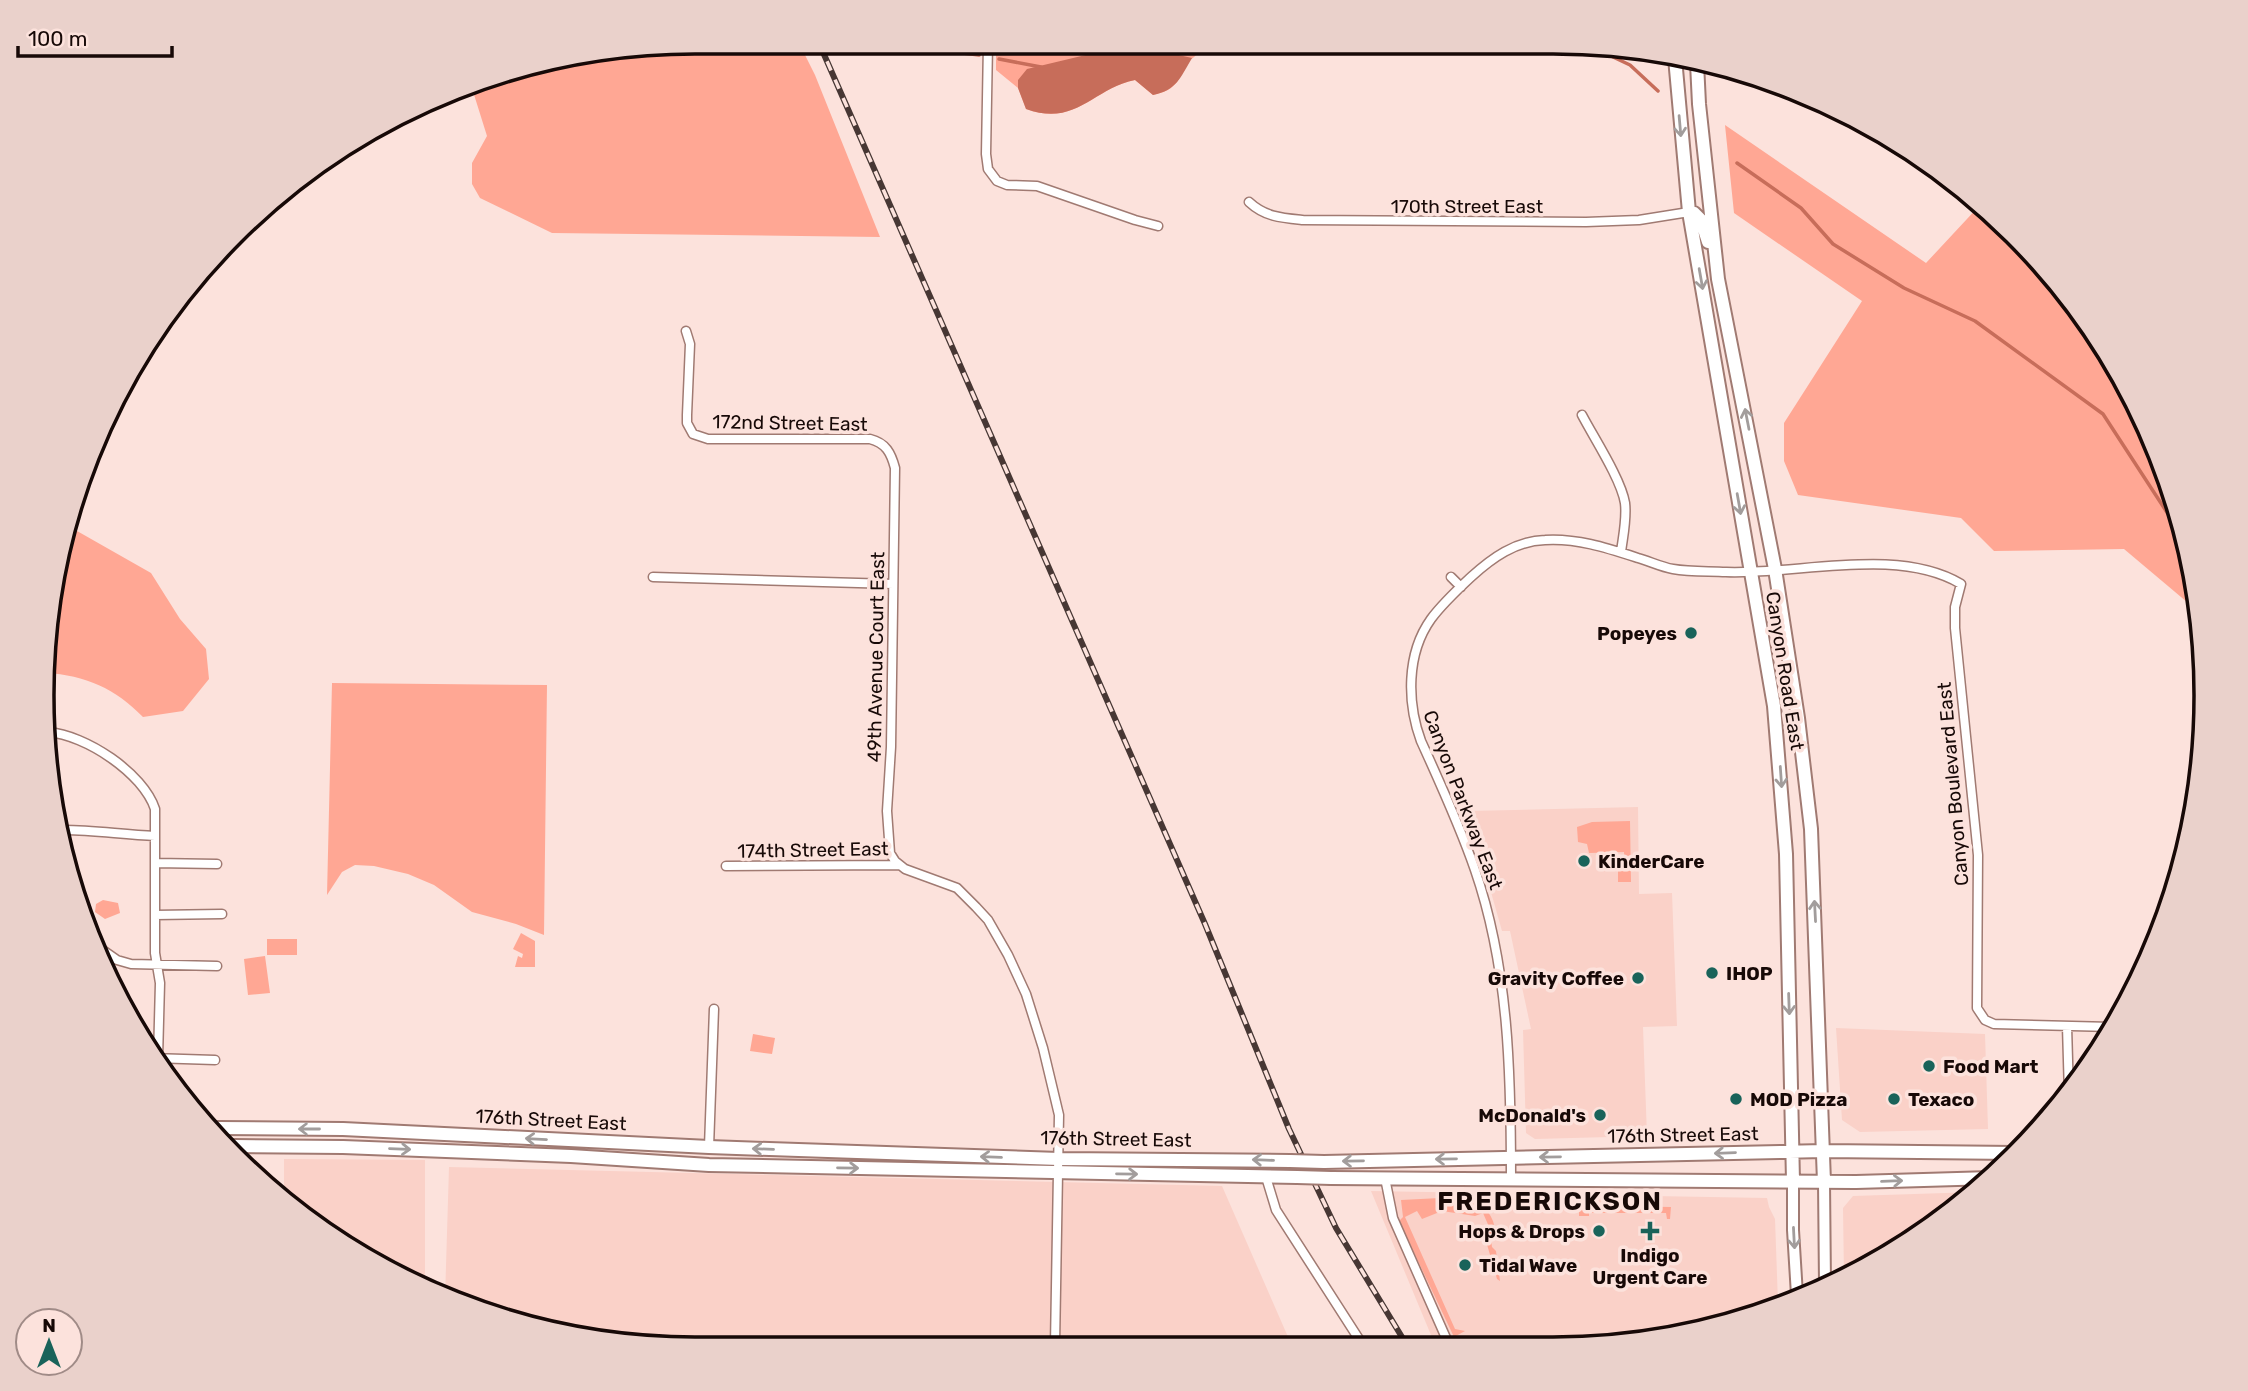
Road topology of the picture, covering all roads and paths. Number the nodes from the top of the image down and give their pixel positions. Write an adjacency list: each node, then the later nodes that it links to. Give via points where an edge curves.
1 (988, 54): 6 (street, via 986,154 988,169 997,181 1007,186 1037,186)
2 (1676, 67): 5 (main road, Canyon Road East, one-way to 5)
3 (1697, 71): 7 (main road, Canyon Road East)
4 (1249, 202): 5 (street, 170th Street East, via 1277,218 1303,220 1586,222)
5 (1689, 212): 7 (main road, via 1701,220); 13 (main road, Canyon Road East, one-way to 13)
6 (1158, 226)
7 (1718, 279): 12 (main road, Canyon Road East, one-way to 7)
8 (686, 331): 10 (street, 172nd Street East, via 690,344 687,415 691,432 699,437 859,438 876,440)
9 (1582, 415): 11 (street, via 1625,501)
10 (887, 448): 16 (street, 49th Avenue Court East, via 895,468)
11 (1621, 552): 13 (street, Canyon Parkway East, via 1672,569); 17 (street, Canyon Parkway East, via 1587,542 1542,540 1491,558)
12 (1775, 569): 13 (street); 31 (street, Canyon Boulevard East, via 1873,565 1923,569 1961,584 1955,628 1978,855 1977,1008 1994,1024); 41 (main road, Canyon Road East, one-way to 12, via 1811,829)
13 (1750, 571): 42 (main road, Canyon Road East, one-way to 42, via 1780,766)
14 (653, 577): 16 (street)
15 (1451, 577): 17 (street)
16 (893, 584): 23 (street, 49th Avenue Court East, via 887,811 890,853)
17 (1461, 587): 45 (street, Canyon Parkway East, via 1420,638 1411,699 1413,721 1475,868 1496,950 1510,1083)
18 (56, 734): 20 (street, via 90,744 145,789 155,809)
19 (69, 830): 20 (street)
20 (155, 836): 21 (street)
21 (155, 863): 22 (street); 26 (street)
22 (218, 864)
23 (899, 864): 24 (street, 174th Street East); 46 (street, via 963,893 988,920 1008,955 1043,1048 1059,1115)
24 (726, 866)
25 (222, 914): 26 (street)
26 (155, 915): 28 (street)
27 (108, 953): 28 (street, via 124,963)
28 (157, 965): 29 (street); 33 (street)
29 (217, 966)
30 (714, 1009): 40 (street)
31 (2067, 1026): 32 (street, Canyon Boulevard East); 36 (street)
32 (2102, 1026)
33 (156, 1042)
34 (167, 1058): 35 (street)
35 (215, 1060)
36 (2068, 1076)
37 (222, 1128): 39 (main road, 176th Street East, one-way to 37, via 343,1129)
38 (239, 1146): 44 (main road, 176th Street East, one-way to 44)
39 (688, 1146): 40 (main road, 176th Street East); 44 (main road, via 666,1152 576,1149)
40 (709, 1147): 46 (main road, 176th Street East, one-way to 40)
41 (1824, 1151): 42 (main road, 176th Street East); 43 (main road, 176th Street East); 53 (main road, Canyon Road East)
42 (1793, 1152): 45 (main road, 176th Street East, one-way to 45); 52 (main road, Canyon Road East)
43 (2002, 1153)
44 (571, 1156): 47 (main road, 176th Street East, one-way to 47, via 709,1165)
45 (1511, 1157): 46 (main road, 176th Street East, one-way to 46, bridge); 50 (street, Canyon Parkway East)
46 (1059, 1159): 47 (street)
47 (1059, 1173): 48 (main road, 176th Street East, one-way to 48); 56 (street)
48 (1266, 1177): 49 (main road, 176th Street East, bridge); 57 (street, via 1276,1210)
49 (1385, 1178): 50 (main road, 176th Street East); 58 (street, via 1392,1217)
50 (1511, 1178): 52 (main road, 176th Street East)
51 (1975, 1178): 53 (main road, 176th Street East, one-way to 51)
52 (1793, 1181): 53 (main road, 176th Street East); 55 (main road, Canyon Road East, one-way to 55)
53 (1824, 1182): 54 (main road, Canyon Road East)
54 (1825, 1276)
55 (1797, 1289)
56 (1055, 1337)
57 (1358, 1337)
58 (1446, 1337)

